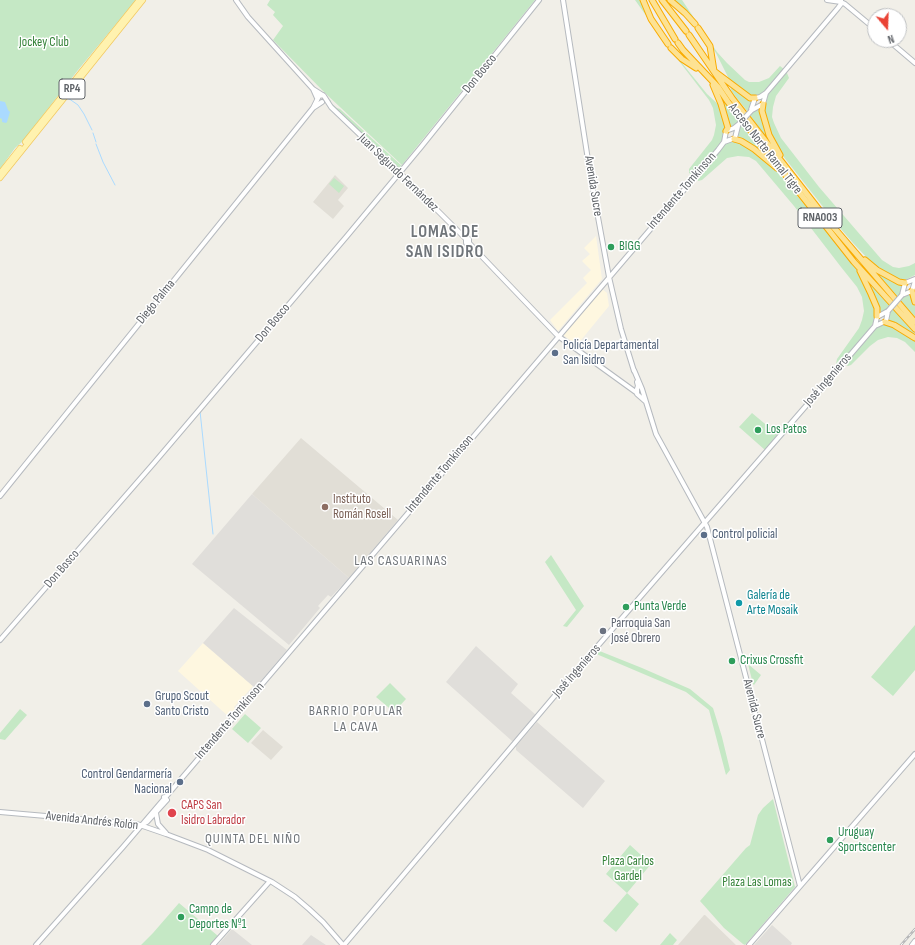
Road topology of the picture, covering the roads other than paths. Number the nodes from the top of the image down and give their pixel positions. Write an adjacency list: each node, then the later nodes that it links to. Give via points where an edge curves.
1 (139, 0): 29 (main road, RP4)
2 (143, 0): 32 (main road, RP4)
3 (236, 0): 19 (street, Juan Segundo Fernández, via 248,17)
4 (539, 0): 30 (street, Don Bosco)
5 (563, 0): 36 (street, Avenida Sucre)
6 (643, 0): 16 (highway, via 651,19 670,46 682,59)
7 (652, 0): 16 (highway, Acceso Norte Ramal Tigre / RNA003, via 676,41)
8 (662, 0): 17 (highway, Acceso Norte Ramal Tigre / RNA003)
9 (670, 0): 17 (highway, via 697,26 710,46)
10 (827, 0): 11 (street)
11 (835, 0): 12 (street)
12 (841, 1): 13 (street); 22 (street, via 833,14)
13 (867, 22)
14 (897, 48): 15 (street)
15 (915, 63)
16 (702, 71): 18 (highway, Acceso Norte Ramal Tigre / RNA003)
17 (714, 71): 22 (highway, via 750,98); 33 (highway, Acceso Norte Ramal Tigre / RNA003)
18 (708, 77): 26 (highway, via 721,104 728,128); 31 (highway, Acceso Norte Ramal Tigre / RNA003)
19 (313, 89): 20 (street, Juan Segundo Fernández); 21 (street, Juan Segundo Fernández)
20 (324, 96): 21 (street, via 320,95); 23 (street, Juan Segundo Fernández)
21 (320, 100): 23 (street, Juan Segundo Fernández); 51 (street, Diego Palma)
22 (760, 100): 24 (street); 24 (street); 33 (highway, via 776,149)
23 (331, 106): 30 (street, Juan Segundo Fernández)
24 (751, 110): 25 (street, bridge)
25 (738, 125): 26 (street); 27 (street, via 736,137)
26 (726, 133): 27 (street, via 728,138); 28 (street, Intendente Tomkinson)
27 (732, 139): 28 (street, Intendente Tomkinson); 31 (highway, via 754,149)
28 (724, 142): 36 (street, Intendente Tomkinson)
29 (0, 173)
30 (400, 173): 48 (street, Juan Segundo Fernández); 53 (street, Don Bosco, via 154,464)
31 (786, 175): 35 (highway, Acceso Norte Ramal Tigre / RNA003)
32 (0, 178)
33 (795, 180): 34 (highway, Acceso Norte Ramal Tigre / RNA003)
34 (852, 250): 38 (highway, via 877,270); 44 (highway, Acceso Norte Ramal Tigre / RNA003)
35 (854, 262): 43 (highway, via 877,308); 47 (highway, Acceso Norte Ramal Tigre / RNA003)
36 (609, 277): 48 (street, Intendente Tomkinson); 50 (street, Avenida Sucre)
37 (915, 280): 38 (street); 39 (street)
38 (906, 283): 39 (street, via 911,283); 40 (street)
39 (913, 289): 40 (street); 41 (highway)
40 (902, 295): 42 (street, bridge)
41 (915, 302)
42 (888, 311): 43 (street); 45 (street)
43 (877, 318): 45 (street, via 878,322); 46 (street)
44 (915, 322)
45 (883, 323): 46 (street, José Ingenieros); 49 (highway, via 894,325)
46 (875, 326): 52 (street, José Ingenieros)
47 (915, 329)
48 (558, 336): 50 (street, Juan Segundo Fernández, via 630,388); 55 (street, Intendente Tomkinson)
49 (915, 338)
50 (639, 391): 52 (street, Avenida Sucre, via 646,403 656,434)
51 (0, 496)
52 (704, 522): 61 (street, Avenida Sucre); 63 (street, José Ingenieros)
53 (0, 640)
54 (915, 754): 61 (street)
55 (165, 798): 57 (street, Intendente Tomkinson); 58 (street, Intendente Tomkinson)
56 (0, 812): 58 (street, Avenida Andrés Rolón)
57 (156, 812): 58 (street, Intendente Tomkinson); 59 (street, via 158,824)
58 (141, 825): 59 (street, Avenida Andrés Rolón); 64 (street, Intendente Tomkinson)
59 (166, 834): 60 (street, Avenida Andrés Rolón, via 208,850)
60 (270, 881): 63 (street, Avenida Andrés Rolón, via 309,908); 65 (street)
61 (800, 886): 66 (street)
62 (915, 941): 67 (street)
63 (342, 944)
64 (36, 945)
65 (213, 945)
66 (749, 945)
67 (912, 945)

